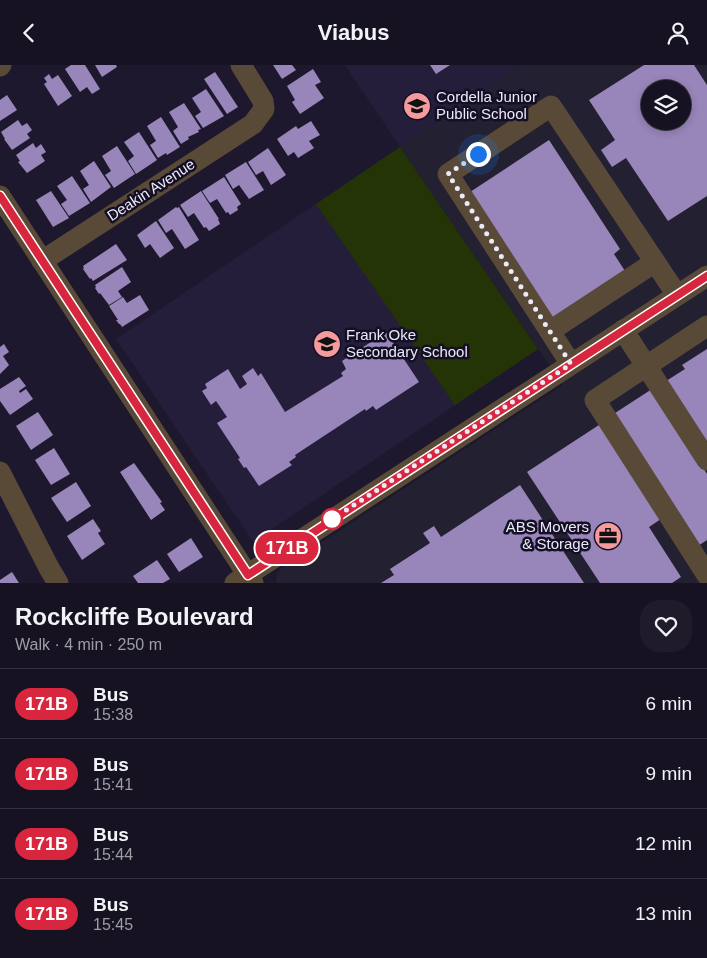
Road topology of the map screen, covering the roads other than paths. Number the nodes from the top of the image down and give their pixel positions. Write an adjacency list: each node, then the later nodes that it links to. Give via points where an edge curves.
1 (241, 65): 3 (street, Deakin Avenue, via 263,101 264,109 253,124)
2 (0, 195): 3 (street)
3 (42, 261): 15 (street)
4 (655, 262): 6 (street); 9 (street); 9 (street, via 551,106 448,174)
5 (707, 276): 6 (street)
6 (677, 295): 8 (street)
7 (707, 326): 11 (street)
8 (623, 330): 10 (street); 11 (street)
9 (550, 331): 10 (street)
10 (571, 364): 15 (street)
11 (646, 366): 12 (street); 14 (street, via 595,400)
12 (707, 460)
13 (0, 472): 16 (street)
14 (707, 575)
15 (245, 580)
16 (58, 583)

